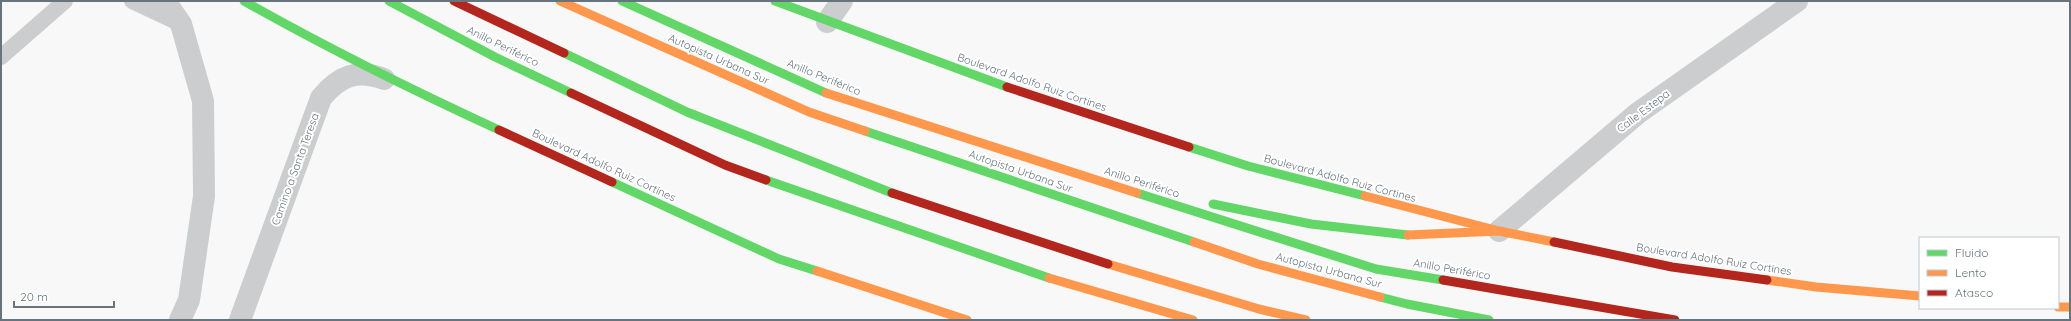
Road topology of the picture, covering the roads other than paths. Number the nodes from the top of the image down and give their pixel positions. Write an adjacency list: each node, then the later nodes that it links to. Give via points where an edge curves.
1 (65, 1): 14 (lane)
2 (132, 1): 13 (lane)
3 (165, 1): 13 (street)
4 (244, 1): 15 (main road, Boulevard Adolfo Ruiz Cortines, via 308,38)
5 (389, 1): 26 (main road, Anillo Periférico, via 495,57 725,165 1065,284)
6 (454, 1): 27 (main road, via 687,112 880,189 1142,276)
7 (560, 1): 28 (main road, Autopista Urbana Sur, via 816,115 1258,264 1407,304)
8 (622, 1): 16 (main road, Anillo Periférico, via 829,94)
9 (775, 1): 12 (main road, Boulevard Adolfo Ruiz Cortines)
10 (842, 1): 12 (street)
11 (1797, 1): 19 (street, Calle Estepa, via 1638,113)
12 (827, 22): 19 (main road, Boulevard Adolfo Ruiz Cortines, via 1124,127 1248,166)
13 (181, 24): 23 (street, via 203,101 204,196 189,300)
14 (1, 57)
15 (397, 83): 24 (street, Camino a Santa Teresa, via 371,74 356,74 330,87 321,98); 25 (main road, Boulevard Adolfo Ruiz Cortines, via 778,259)
16 (1091, 178): 17 (main road); 29 (main road, Anillo Periférico, via 1376,268)
17 (1182, 198)
18 (1205, 202): 19 (main road, via 1311,224 1417,236)
19 (1499, 232): 20 (main road, Boulevard Adolfo Ruiz Cortines, via 1672,267 1816,287)
20 (1919, 296)
21 (2070, 306): 22 (main road)
22 (2059, 307)
23 (180, 320)
24 (240, 320)
25 (966, 320)
26 (1193, 320)
27 (1306, 320)
28 (1490, 320)
29 (1674, 320)

